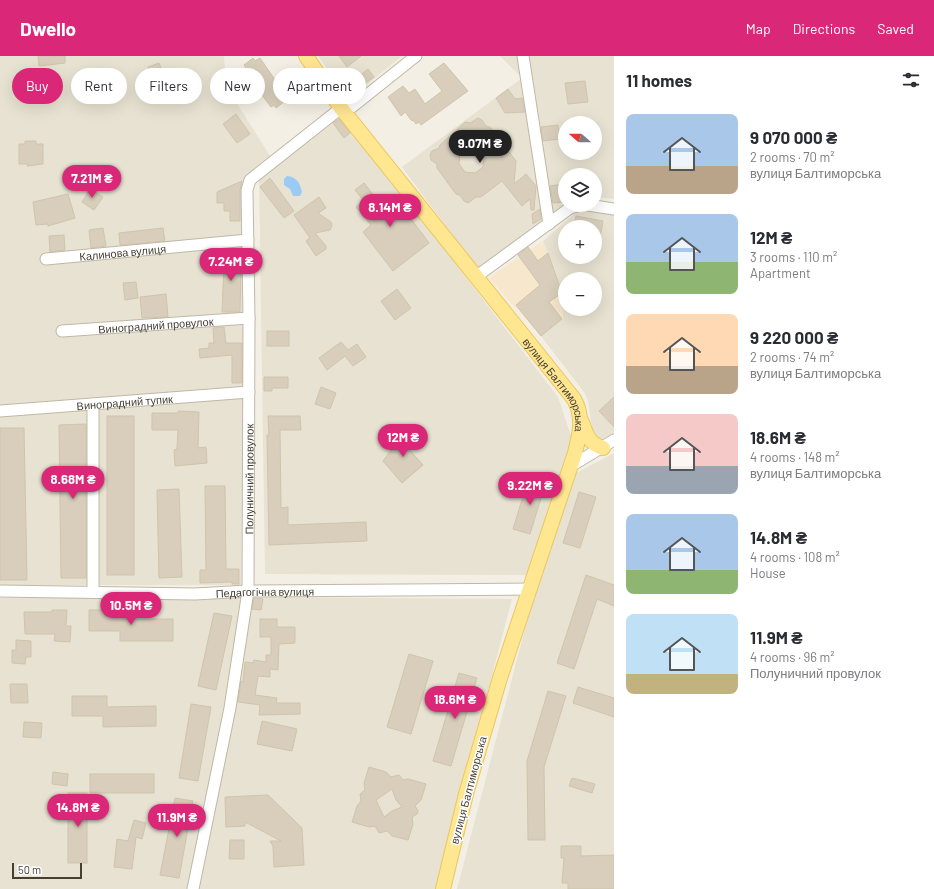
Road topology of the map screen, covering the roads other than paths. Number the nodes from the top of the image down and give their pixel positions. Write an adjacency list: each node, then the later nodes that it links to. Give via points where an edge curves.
1 (306, 56): 4 (main road, вулиця Балтиморська)
2 (416, 56): 4 (street, Полуничний провулок, via 352,107)
3 (523, 56): 8 (street)
4 (341, 108): 9 (street, Полуничний провулок, via 250,180 247,190); 11 (main road, вулиця Балтиморська)
5 (602, 207): 6 (street)
6 (614, 209)
7 (565, 212): 8 (street)
8 (549, 224): 11 (street)
9 (248, 240): 10 (street, Калинова вулиця); 12 (street, Полуничний провулок)
10 (46, 259)
11 (477, 276): 17 (main road, вулиця Балтиморська, via 574,399)
12 (249, 318): 13 (street, Виноградний провулок); 14 (street, Полуничний провулок)
13 (62, 330)
14 (249, 392): 15 (street, Виноградний тупик); 23 (street, Полуничний провулок)
15 (93, 404): 16 (street, Виноградний тупик); 22 (street)
16 (0, 411)
17 (581, 419): 18 (main road, via 589,440 597,446); 19 (main road, вулиця Балтиморська)
18 (608, 444): 19 (street)
19 (571, 466): 20 (main road, вулиця Балтиморська)
20 (531, 589): 23 (street, Педагогічна вулиця); 25 (main road, вулиця Балтиморська, via 500,678 472,772)
21 (0, 591): 22 (street, Педагогічна вулиця)
22 (93, 591): 23 (street, Педагогічна вулиця, via 195,594)
23 (248, 591): 24 (street, Полуничний провулок, via 230,708)
24 (193, 889)
25 (443, 889)

